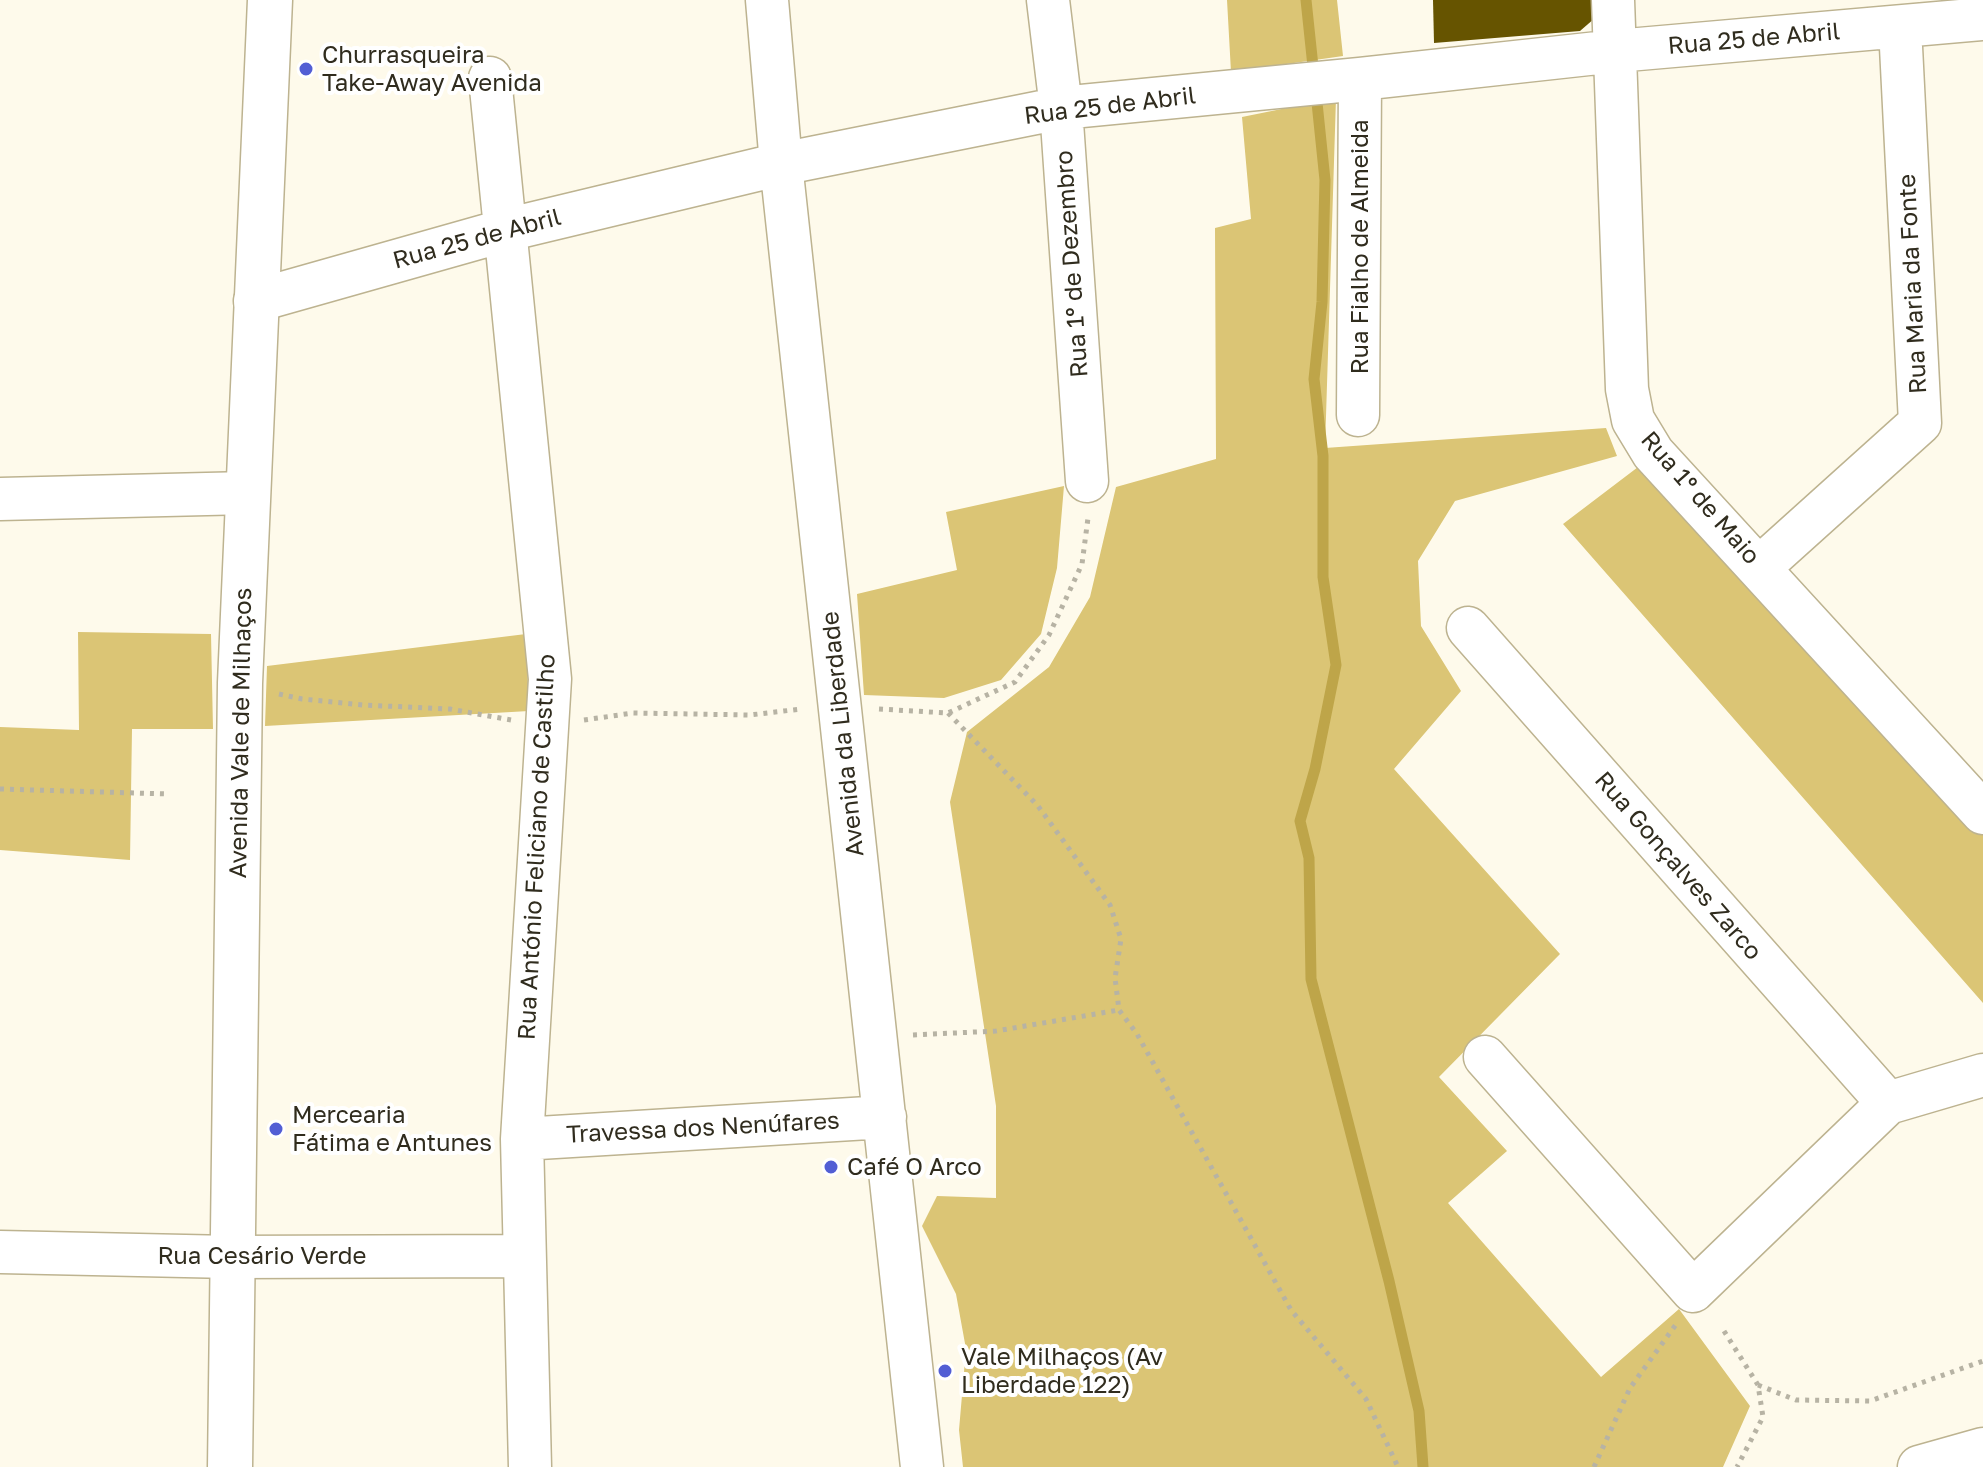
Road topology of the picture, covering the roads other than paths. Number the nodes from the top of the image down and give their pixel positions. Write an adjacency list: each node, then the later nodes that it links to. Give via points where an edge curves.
1 (270, 0): 13 (street, Avenida Vale de Milhaços)
2 (767, 0): 11 (street, Avenida da Liberdade)
3 (1048, 0): 10 (street, Rua 1º de Dezembro)
4 (1613, 0): 7 (street, Rua 1º de Maio)
5 (1983, 19): 6 (street, Rua 25 de Abril)
6 (1900, 27): 7 (street, Rua 25 de Abril); 18 (street, Rua Maria da Fonte, via 1920,423)
7 (1616, 51): 9 (street, Rua 25 de Abril); 18 (street, Rua 1º de Maio, via 1627,389 1633,420 1653,453)
8 (490, 78): 12 (street, Rua António Feliciano de Castilho)
9 (1360, 79): 10 (street, Rua 25 de Abril); 14 (street, Rua Fialho de Almeida)
10 (1061, 108): 11 (street, Rua 25 de Abril); 15 (street, Rua 1º de Dezembro)
11 (781, 164): 12 (street, Rua 25 de Abril); 24 (street, Avenida da Liberdade)
12 (506, 230): 13 (street, Rua 25 de Abril); 25 (street, Rua António Feliciano de Castilho, via 550,679)
13 (255, 301): 16 (street, Avenida Vale de Milhaços)
14 (1358, 415)
15 (1087, 481)
16 (248, 493): 17 (street); 28 (street, Avenida Vale de Milhaços)
17 (0, 499)
18 (1760, 567): 20 (street, Rua 1º de Maio)
19 (1468, 628): 23 (street, Rua Gonçalves Zarco)
20 (1983, 813)
21 (1485, 1057): 23 (street, via 1693,1291)
22 (1983, 1075): 23 (street)
23 (1888, 1103)
24 (885, 1117): 25 (street, Travessa dos Nenúfares); 32 (street, Avenida da Liberdade)
25 (522, 1139): 27 (street, Rua António Feliciano de Castilho)
26 (0, 1252): 28 (street, Rua Cesário Verde)
27 (524, 1256): 28 (street, Rua Cesário Verde); 31 (street, Rua António Feliciano de Castilho)
28 (231, 1257): 30 (street, Avenida Vale de Milhaços)
29 (1983, 1449): 33 (street)
30 (230, 1467)
31 (530, 1467)
32 (922, 1467)
33 (1919, 1467)

